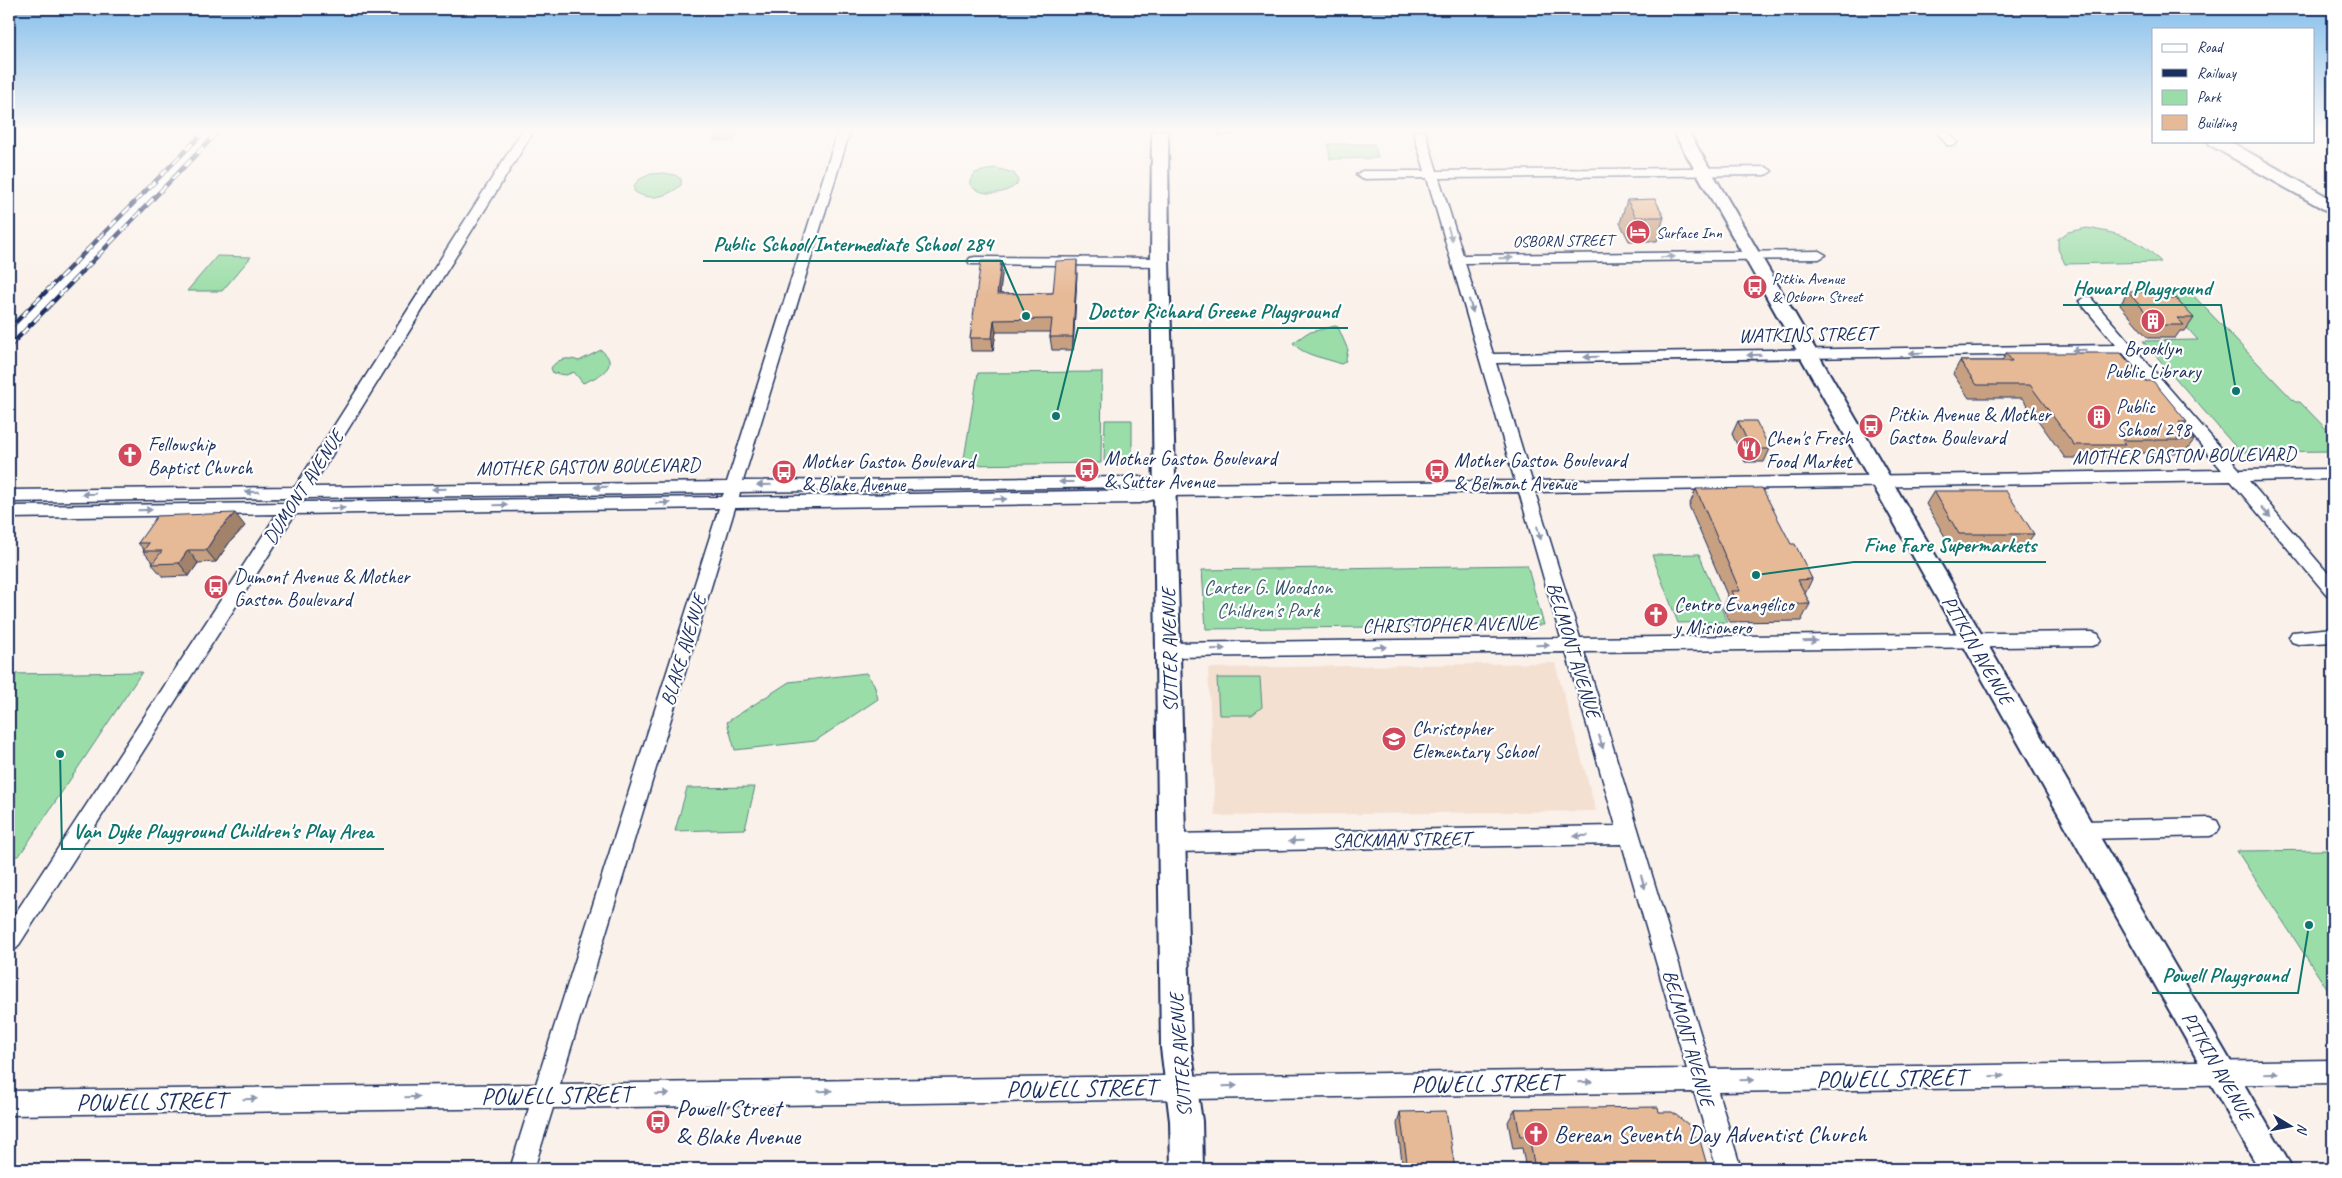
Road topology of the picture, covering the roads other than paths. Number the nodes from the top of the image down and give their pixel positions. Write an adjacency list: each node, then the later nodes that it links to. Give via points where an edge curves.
1 (156, 186): 15 (street)
2 (493, 186): 24 (street, DUMONT AVENUE)
3 (827, 186): 25 (street, BLAKE AVENUE)
4 (1160, 186): 13 (street, SUTTER AVENUE)
5 (1435, 186): 11 (street, BELMONT AVENUE, one-way to 11)
6 (1712, 186): 10 (street, PITKIN AVENUE)
7 (2296, 186): 8 (main road)
8 (2333, 207)
9 (1819, 255): 10 (street, OSBORN STREET)
10 (1752, 256): 11 (street, OSBORN STREET, one-way to 10); 17 (street, PITKIN AVENUE)
11 (1457, 259): 18 (street, BELMONT AVENUE, one-way to 18)
12 (975, 262): 13 (street)
13 (1160, 262): 23 (street, SUTTER AVENUE)
14 (2086, 301): 16 (street)
15 (9, 337)
16 (2128, 349): 17 (street, WATKINS STREET, one-way to 17); 20 (street)
17 (1809, 354): 18 (street, WATKINS STREET, one-way to 18); 21 (street, PITKIN AVENUE)
18 (1487, 359): 22 (street, BELMONT AVENUE)
19 (2333, 474): 20 (street, MOTHER GASTON BOULEVARD)
20 (2234, 475): 21 (street, MOTHER GASTON BOULEVARD); 29 (street, one-way to 29)
21 (1882, 482): 22 (street, MOTHER GASTON BOULEVARD); 32 (street, PITKIN AVENUE)
22 (1525, 486): 23 (street, MOTHER GASTON BOULEVARD); 34 (street, BELMONT AVENUE, one-way to 34)
23 (1166, 490): 25 (street, MOTHER GASTON BOULEVARD, via 1140,497); 35 (street, SUTTER AVENUE)
24 (300, 491): 25 (street, MOTHER GASTON BOULEVARD, one-way to 24); 26 (street, MOTHER GASTON BOULEVARD, one-way to 26); 27 (street, DUMONT AVENUE)
25 (733, 494): 27 (street, MOTHER GASTON BOULEVARD, one-way to 25); 45 (street, BLAKE AVENUE)
26 (9, 496)
27 (289, 508): 28 (street, MOTHER GASTON BOULEVARD, one-way to 27); 40 (street, DUMONT AVENUE)
28 (9, 512)
29 (2333, 590)
30 (2333, 635): 31 (street)
31 (2298, 637)
32 (1972, 639): 33 (street, CHRISTOPHER AVENUE); 34 (street, CHRISTOPHER AVENUE, one-way to 32); 37 (street, PITKIN AVENUE)
33 (2092, 639)
34 (1572, 645): 35 (street, CHRISTOPHER AVENUE, one-way to 34); 38 (street, BELMONT AVENUE, one-way to 38)
35 (1169, 650): 39 (street, SUTTER AVENUE)
36 (2210, 827): 37 (street)
37 (2084, 830): 42 (street, PITKIN AVENUE)
38 (1629, 835): 39 (street, SACKMAN STREET, one-way to 39); 43 (street, BELMONT AVENUE, one-way to 43)
39 (1172, 843): 44 (street, SUTTER AVENUE, via 1176,1048)
40 (9, 941)
41 (2333, 1072): 42 (street, POWELL STREET, one-way to 41)
42 (2222, 1074): 43 (street, POWELL STREET, one-way to 42); 50 (street, PITKIN AVENUE)
43 (1702, 1080): 44 (street, POWELL STREET, one-way to 43); 49 (street, BELMONT AVENUE)
44 (1181, 1086): 45 (street, POWELL STREET, one-way to 44); 48 (street, SUTTER AVENUE, via 1186,1120)
45 (545, 1094): 46 (street, POWELL STREET, one-way to 45); 47 (street, BLAKE AVENUE)
46 (9, 1103)
47 (522, 1169)
48 (1187, 1169)
49 (1729, 1169)
50 (2276, 1169)

